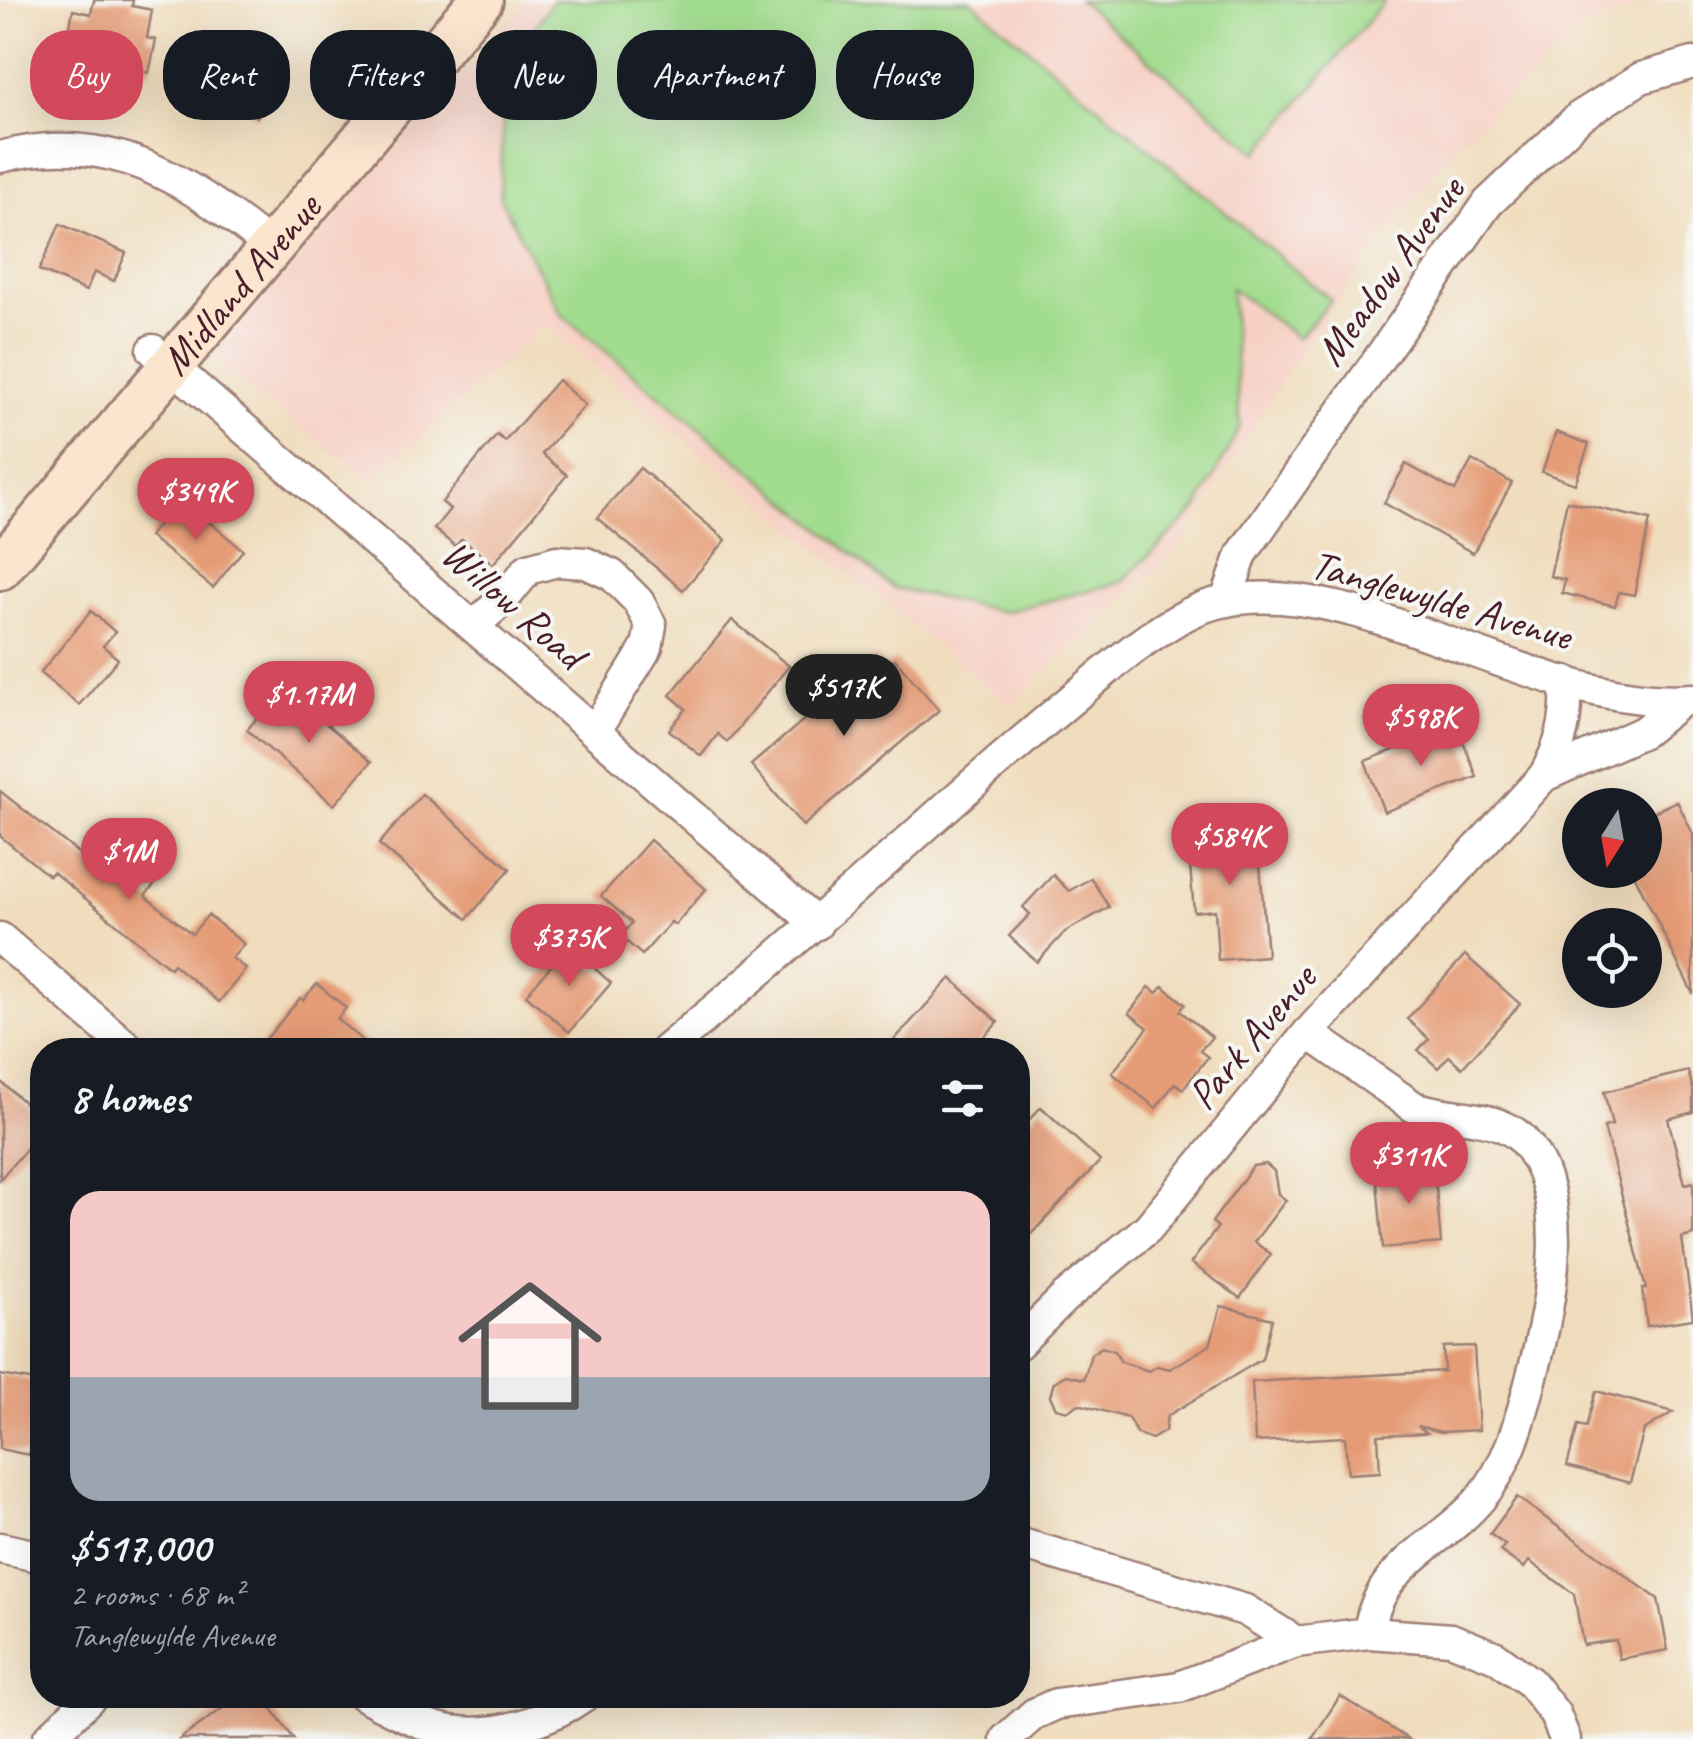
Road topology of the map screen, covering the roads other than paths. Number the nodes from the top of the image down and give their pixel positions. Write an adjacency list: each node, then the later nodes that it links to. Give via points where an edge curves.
1 (447, 0): 5 (street, Midland Avenue)
2 (481, 0): 5 (street, Midland Avenue)
3 (1693, 63): 9 (street, Meadow Avenue, via 1641,78 1578,117 1488,203 1242,554)
4 (0, 157): 5 (street, via 80,147 123,156 194,191)
5 (260, 238): 6 (street, Midland Avenue)
6 (163, 358): 7 (street, Midland Avenue); 8 (street, Midland Avenue); 10 (street, Willow Road)
7 (0, 528)
8 (0, 568)
9 (1226, 600): 11 (street, Tanglewylde Avenue, via 1260,595 1336,607); 15 (street, Tanglewylde Avenue, via 1145,638)
10 (473, 626): 13 (street, Willow Road); 13 (street, via 528,570 557,561 612,574 651,625 648,647)
11 (1566, 681): 12 (street, Tanglewylde Avenue, via 1610,694); 14 (street, Park Avenue, via 1564,734)
12 (1688, 700): 14 (street, Park Avenue, via 1644,732)
13 (595, 732): 15 (street, Willow Road)
14 (1544, 776): 17 (street, Park Avenue)
15 (817, 924): 19 (street, Tanglewylde Avenue)
16 (0, 938): 18 (street)
17 (1308, 1033): 20 (street, Park Avenue, via 1148,1228); 24 (street, via 1414,1107 1508,1128 1538,1163 1553,1233 1544,1329 1498,1473 1480,1499 1390,1578 1372,1608)
18 (117, 1038)
19 (680, 1038)
20 (1030, 1332)
21 (1030, 1547): 25 (street, via 1245,1610)
22 (0, 1548): 23 (street)
23 (30, 1554)
24 (1369, 1633): 25 (street); 33 (street, via 1450,1639 1496,1657 1530,1682)
25 (1296, 1642): 26 (street, via 1179,1687)
26 (1030, 1703)
27 (80, 1708): 31 (street)
28 (389, 1708): 29 (street, via 451,1731 498,1730)
29 (562, 1708)
30 (1023, 1708): 32 (street)
31 (48, 1739)
32 (1006, 1739)
33 (1565, 1739)

